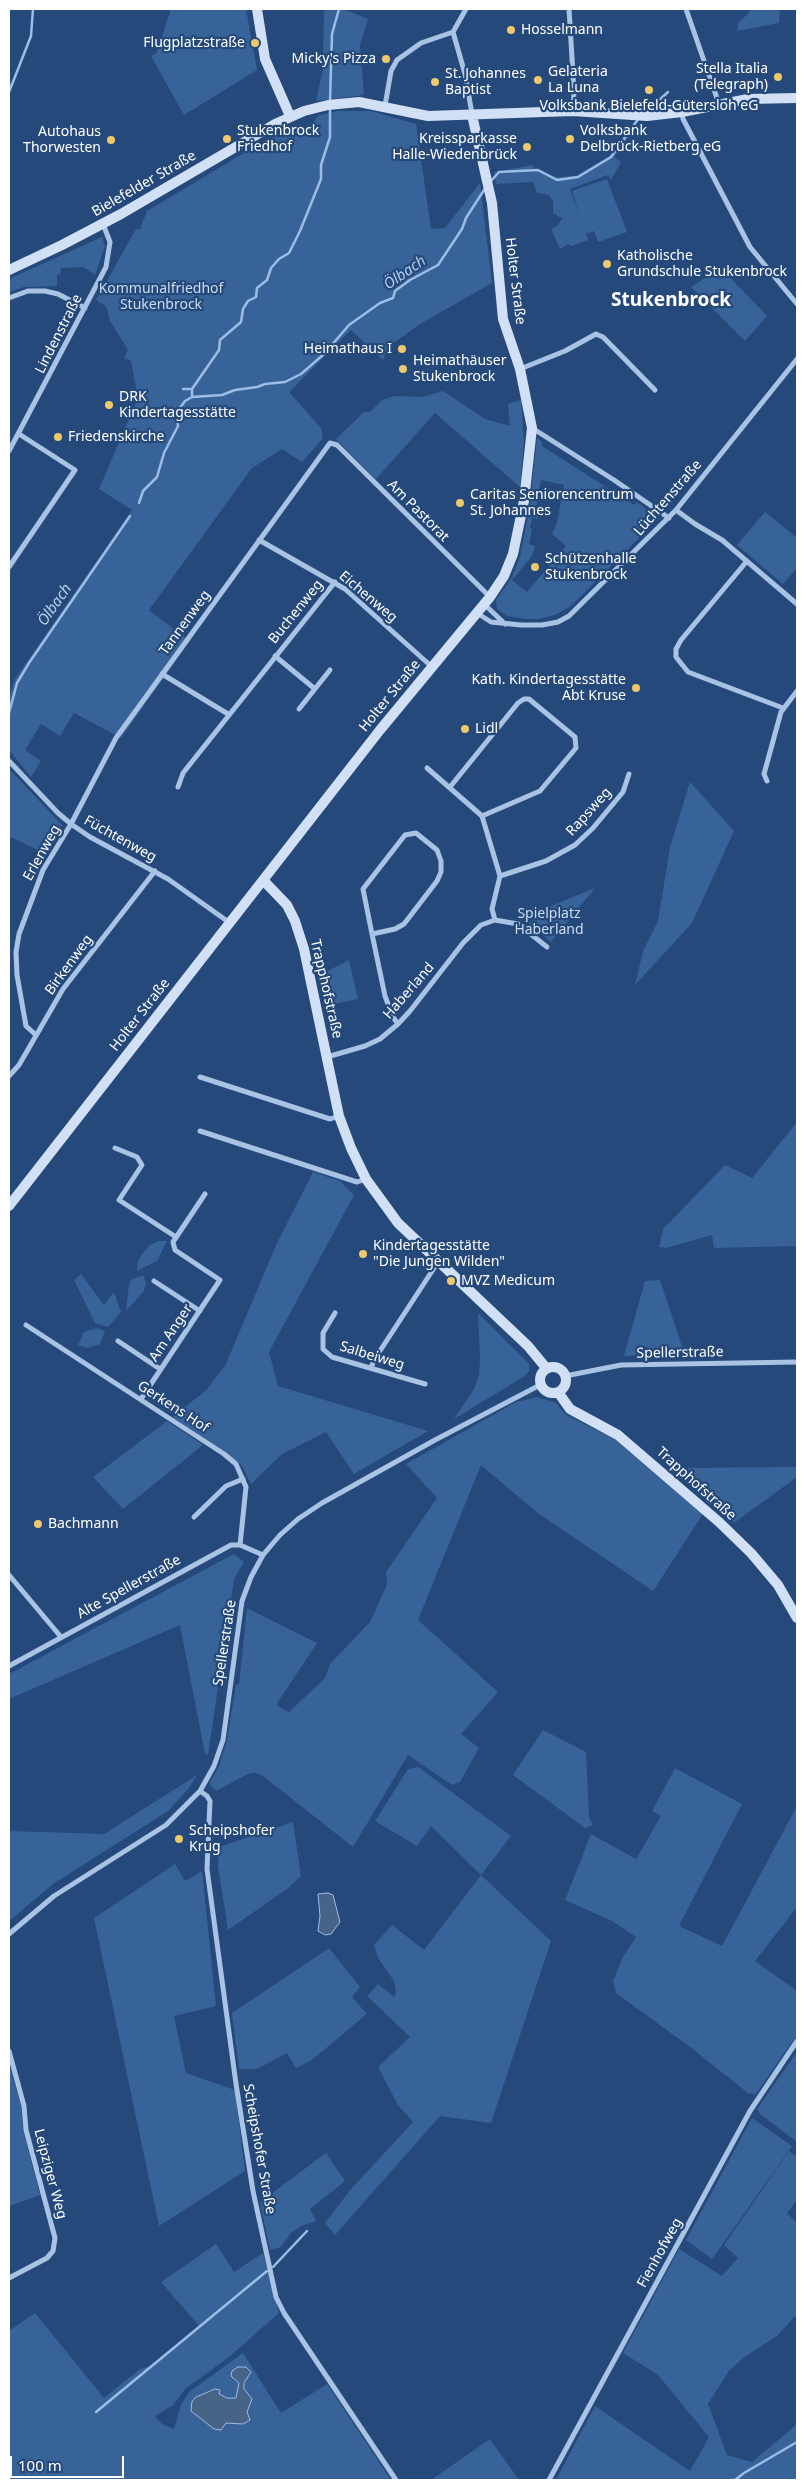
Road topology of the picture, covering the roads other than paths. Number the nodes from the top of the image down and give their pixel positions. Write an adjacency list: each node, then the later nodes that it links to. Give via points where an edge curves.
1 (257, 9): 12 (street, via 267,66)
2 (466, 9): 5 (street)
3 (569, 9): 9 (street, via 574,91)
4 (686, 9): 7 (street)
5 (453, 32): 8 (street, via 421,43 397,60 391,71); 11 (street)
6 (797, 98): 7 (street, Bielefelder Straße, via 748,99)
7 (720, 104): 10 (street, Bielefelder Straße)
8 (385, 106): 11 (street, Bielefelder Straße, via 428,116); 12 (street, Bielefelder Straße, via 339,103)
9 (572, 111): 10 (street, Bielefelder Straße, via 642,115); 11 (street, Bielefelder Straße)
10 (682, 112): 16 (street, via 750,247)
11 (472, 115): 19 (street, Holter Straße, via 489,181 503,319)
12 (290, 116): 13 (street, Bielefelder Straße)
13 (103, 224): 14 (street, Bielefelder Straße); 17 (street, Lindenstraße, via 110,242 110,254)
14 (9, 270)
15 (9, 298): 17 (street, via 28,291 45,291)
16 (797, 304)
17 (85, 308): 22 (street, Lindenstraße)
18 (797, 359): 25 (street, Lüchtenstraße)
19 (520, 369): 20 (street, via 596,334 603,337); 21 (street, Holter Straße)
20 (655, 390)
21 (532, 428): 26 (street); 31 (street, Holter Straße, via 524,501 513,554 504,576)
22 (19, 434): 24 (street, Lindenstraße); 29 (street, via 75,470)
23 (330, 443): 27 (street, Tannenweg); 31 (street, Am Pastorat, via 337,445)
24 (9, 451)
25 (676, 510): 26 (street, Lüchtenstraße); 28 (street)
26 (669, 518): 34 (street, Lüchtenstraße, via 569,616 542,625)
27 (259, 540): 30 (street, Eichenweg); 38 (street, Tannenweg)
28 (747, 560): 32 (street); 41 (street, via 681,640 676,657 688,672)
29 (9, 567)
30 (335, 582): 35 (street, Buchenweg); 36 (street, Eichenweg)
31 (487, 601): 33 (street, Holter Straße); 34 (street)
32 (797, 604)
33 (477, 613): 34 (street, Lüchtenstraße, via 491,622); 36 (street, Holter Straße)
34 (506, 624)
35 (275, 656): 39 (street, Buchenweg); 43 (street, Buchenweg)
36 (431, 666): 54 (street, Holter Straße)
37 (330, 670): 39 (street)
38 (162, 674): 43 (street); 51 (street, Tannenweg, via 116,738)
39 (315, 690): 42 (street)
40 (797, 691): 41 (street)
41 (783, 708): 47 (street, via 764,774)
42 (299, 709)
43 (228, 714): 48 (street, Buchenweg, via 183,773)
44 (9, 761): 51 (street, Füchtenweg)
45 (427, 768): 49 (street)
46 (629, 774): 53 (street, Rapsweg, via 623,792 575,845 546,861)
47 (767, 782)
48 (178, 787)
49 (450, 787): 50 (street); 50 (street, via 524,699 529,699 575,736 576,748 540,791)
50 (482, 816): 53 (street)
51 (71, 824): 52 (street, Füchtenweg); 60 (street, Erlenweg, via 44,870 19,934 17,975 26,1026)
52 (155, 871): 56 (street, Füchtenweg); 60 (street, Birkenweg, via 63,989)
53 (500, 876): 55 (street, via 492,909)
54 (263, 880): 56 (street, Holter Straße); 61 (street, Trapphofstraße, via 287,905 295,921)
55 (495, 920): 58 (street, via 518,924); 59 (street, Haberland, via 472,932)
56 (230, 922): 69 (street, Holter Straße)
57 (372, 934): 57 (street, via 363,889 405,835 416,832 437,850 441,861 438,882 404,924); 59 (street, via 385,996)
58 (547, 947)
59 (398, 1024): 61 (street, Haberland, via 380,1039)
60 (36, 1035): 62 (street, Birkenweg)
61 (327, 1058): 64 (street, Trapphofstraße)
62 (9, 1076)
63 (200, 1077): 64 (street, via 330,1119)
64 (339, 1116): 67 (street, Trapphofstraße)
65 (200, 1131): 67 (street, via 357,1182)
66 (115, 1148): 70 (street, via 137,1157 142,1165 119,1200)
67 (366, 1179): 71 (street, Trapphofstraße, via 398,1223)
68 (205, 1194): 70 (street)
69 (9, 1203)
70 (176, 1237): 73 (street, Am Anger, via 173,1242 175,1250 220,1280)
71 (438, 1262): 78 (street); 80 (street, Trapphofstraße, via 528,1346)
72 (154, 1281): 73 (street)
73 (200, 1311): 79 (street, Am Anger)
74 (335, 1313): 78 (street, Salbeiweg, via 323,1333 323,1349 332,1357)
75 (26, 1325): 85 (street, Gerkens Hof)
76 (118, 1341): 79 (street)
77 (797, 1362): 81 (street, Spellerstraße, via 621,1365)
78 (371, 1368): 82 (street, Salbeiweg)
79 (160, 1369): 85 (street, Am Anger)
80 (547, 1369): 81 (street, via 561,1370); 83 (street, via 542,1373)
81 (565, 1376): 84 (street, via 564,1387)
82 (425, 1384)
83 (540, 1385): 84 (street, via 545,1391); 89 (street, Spellerstraße, via 322,1503 280,1535)
84 (558, 1392): 91 (street, Trapphofstraße, via 570,1409 618,1435 719,1522 772,1579)
85 (141, 1399): 86 (street, Gerkens Hof, via 224,1454 236,1464)
86 (243, 1480): 87 (street, via 226,1486); 88 (street, Gerkens Hof, via 246,1487)
87 (194, 1517)
88 (240, 1545): 89 (street); 92 (street, Alte Spellerstraße, via 231,1545)
89 (263, 1556): 94 (street, Spellerstraße, via 242,1601 223,1740 214,1766)
90 (9, 1576): 92 (street)
91 (797, 1618)
92 (61, 1638): 93 (street, Alte Spellerstraße)
93 (9, 1666)
94 (200, 1790): 95 (street, Spellerstraße, via 166,1825 54,1896); 99 (street, Scheipshofer Straße, via 210,1801 207,1869 235,2080 253,2190 276,2297)
95 (9, 1934)
96 (797, 2042): 100 (street, Fienhofweg, via 750,2110)
97 (9, 2051): 98 (street, Leipziger Weg, via 24,2106 26,2130 56,2238 53,2251 47,2258)
98 (9, 2278)
99 (396, 2480)
100 (549, 2480)

